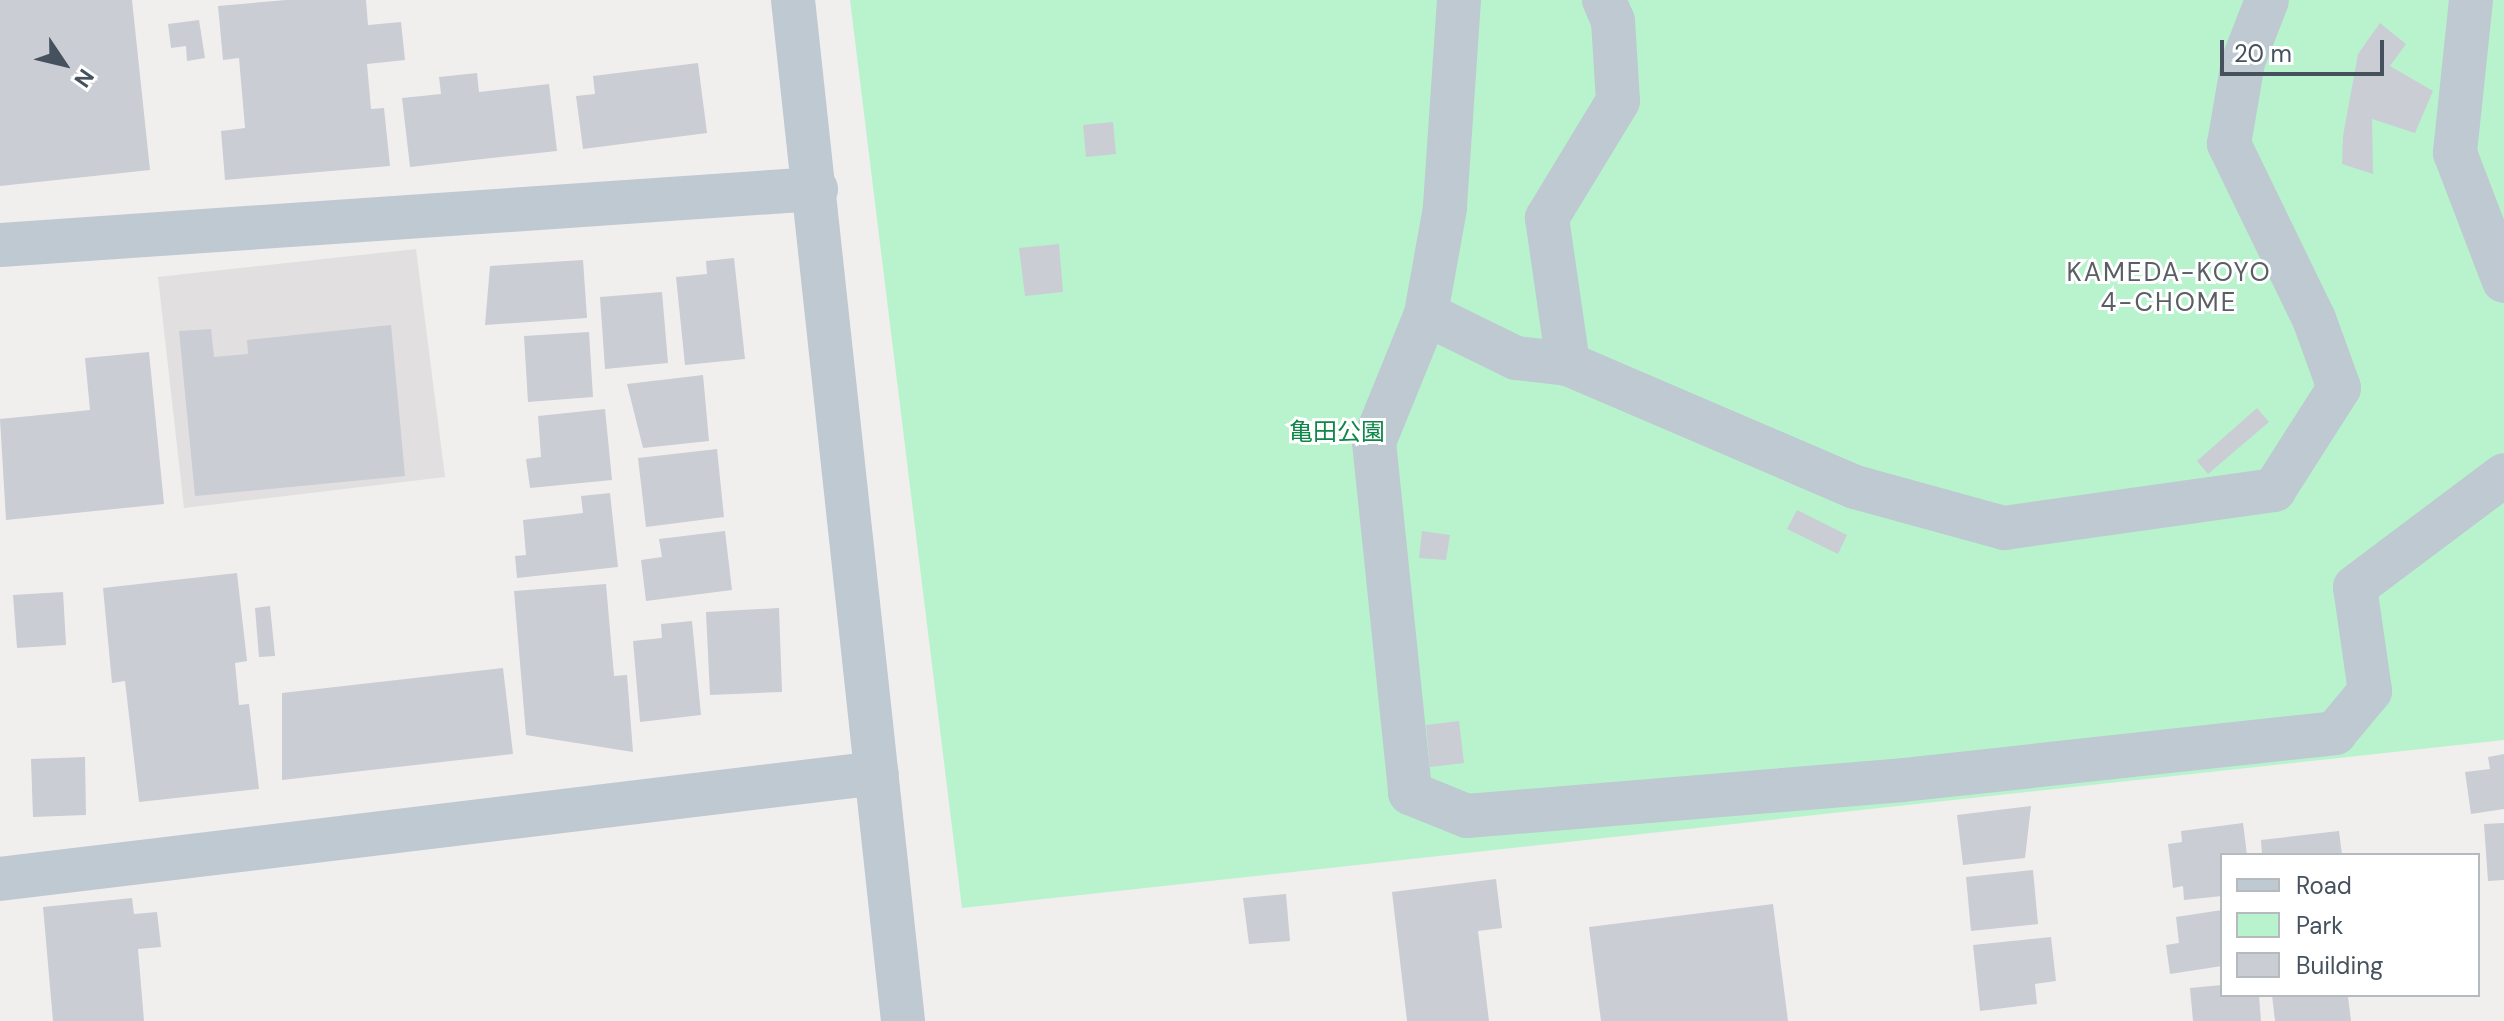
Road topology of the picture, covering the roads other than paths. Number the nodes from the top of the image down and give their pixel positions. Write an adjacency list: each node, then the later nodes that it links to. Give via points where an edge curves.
1 (793, 0): 6 (street)
2 (1459, 0): 9 (street, via 1445,208)
3 (1604, 0): 10 (street, via 1613,21 1618,101 1547,218)
4 (2267, 0): 10 (street, via 2243,62 2229,144 2314,319 2339,388 2274,490 2004,528 1855,487)
5 (2471, 0): 8 (street, via 2455,153)
6 (816, 189): 7 (street); 12 (street)
7 (0, 245)
8 (2504, 281)
9 (1426, 314): 10 (street, via 1516,358); 11 (street, via 1374,442 1410,793 1467,816 1903,780 2335,733 2370,691 2355,587)
10 (1568, 364)
11 (2504, 475)
12 (877, 773): 13 (street); 14 (street)
13 (0, 879)
14 (903, 1021)

